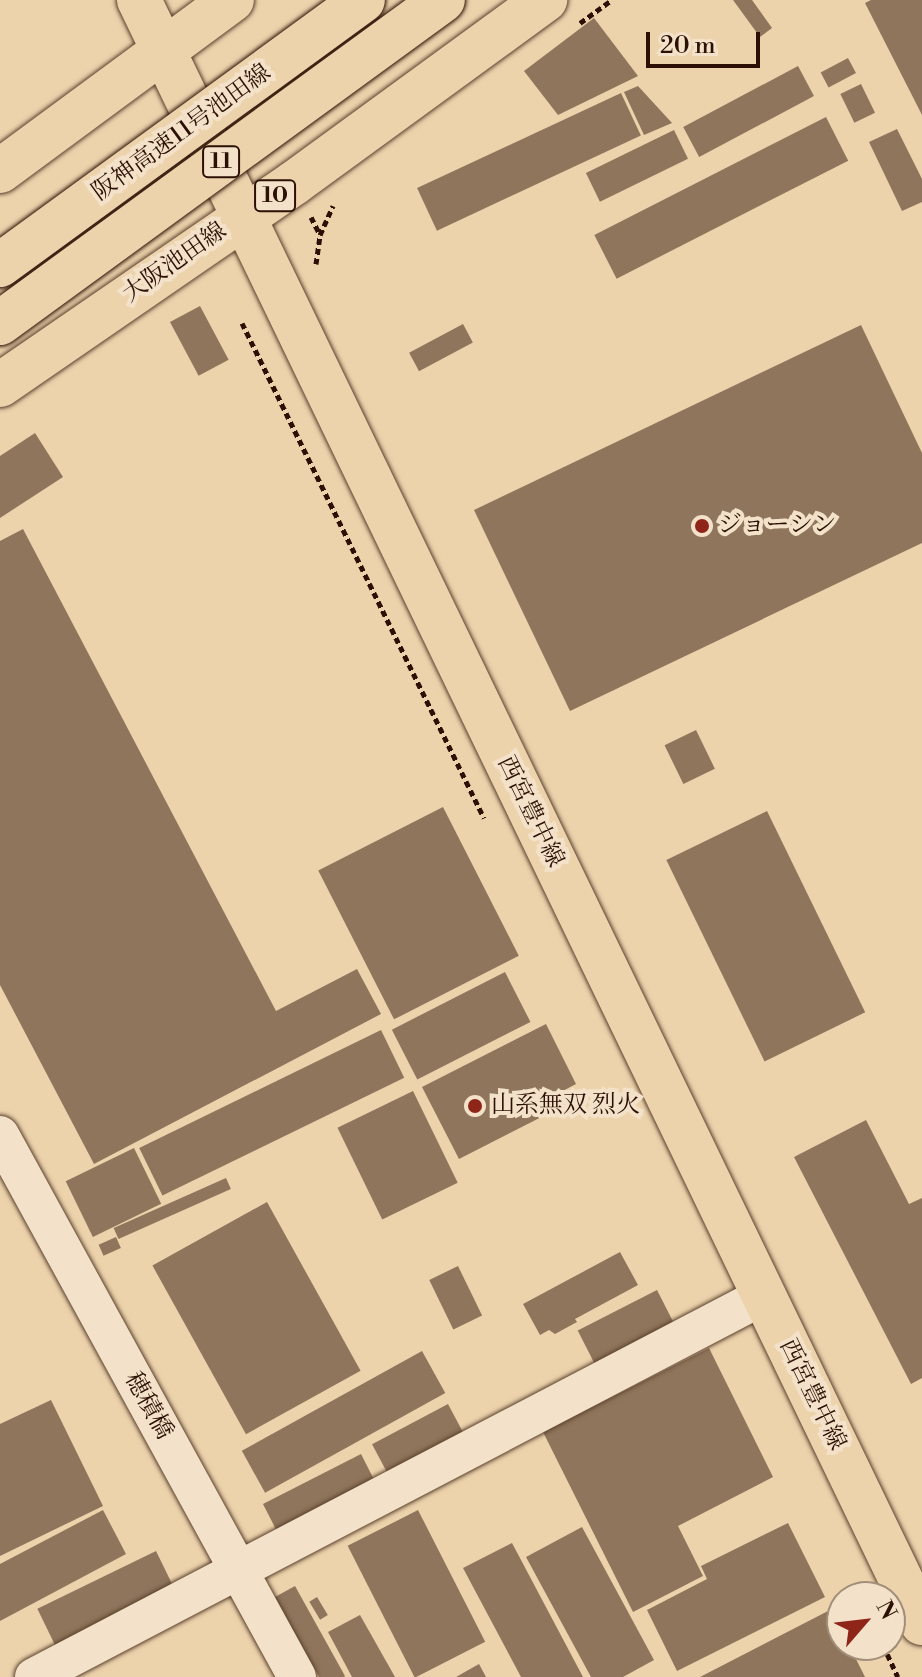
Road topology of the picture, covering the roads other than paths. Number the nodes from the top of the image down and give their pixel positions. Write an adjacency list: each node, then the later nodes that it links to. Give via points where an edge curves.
1 (139, 0): 6 (main road, 西宮豊中線)
2 (232, 0): 6 (main road)
3 (363, 0): 9 (main road, 阪神高速11号池田線 / 11, bridge)
4 (443, 0): 10 (main road, 阪神高速11号池田線 / 11, bridge)
5 (559, 13): 8 (main road, 大阪池田線 / 10)
6 (163, 50): 7 (main road); 8 (main road, 西宮豊中線)
7 (0, 171)
8 (244, 215): 11 (main road, 大阪池田線 / 10); 13 (main road, 西宮豊中線)
9 (0, 265)
10 (0, 323)
11 (0, 385)
12 (0, 1135): 14 (street, 穂積橋)
13 (763, 1296): 14 (street); 15 (main road, 西宮豊中線)
14 (238, 1571): 16 (street); 17 (street, 穂積橋)
15 (922, 1623)
16 (34, 1677)
17 (297, 1677)

